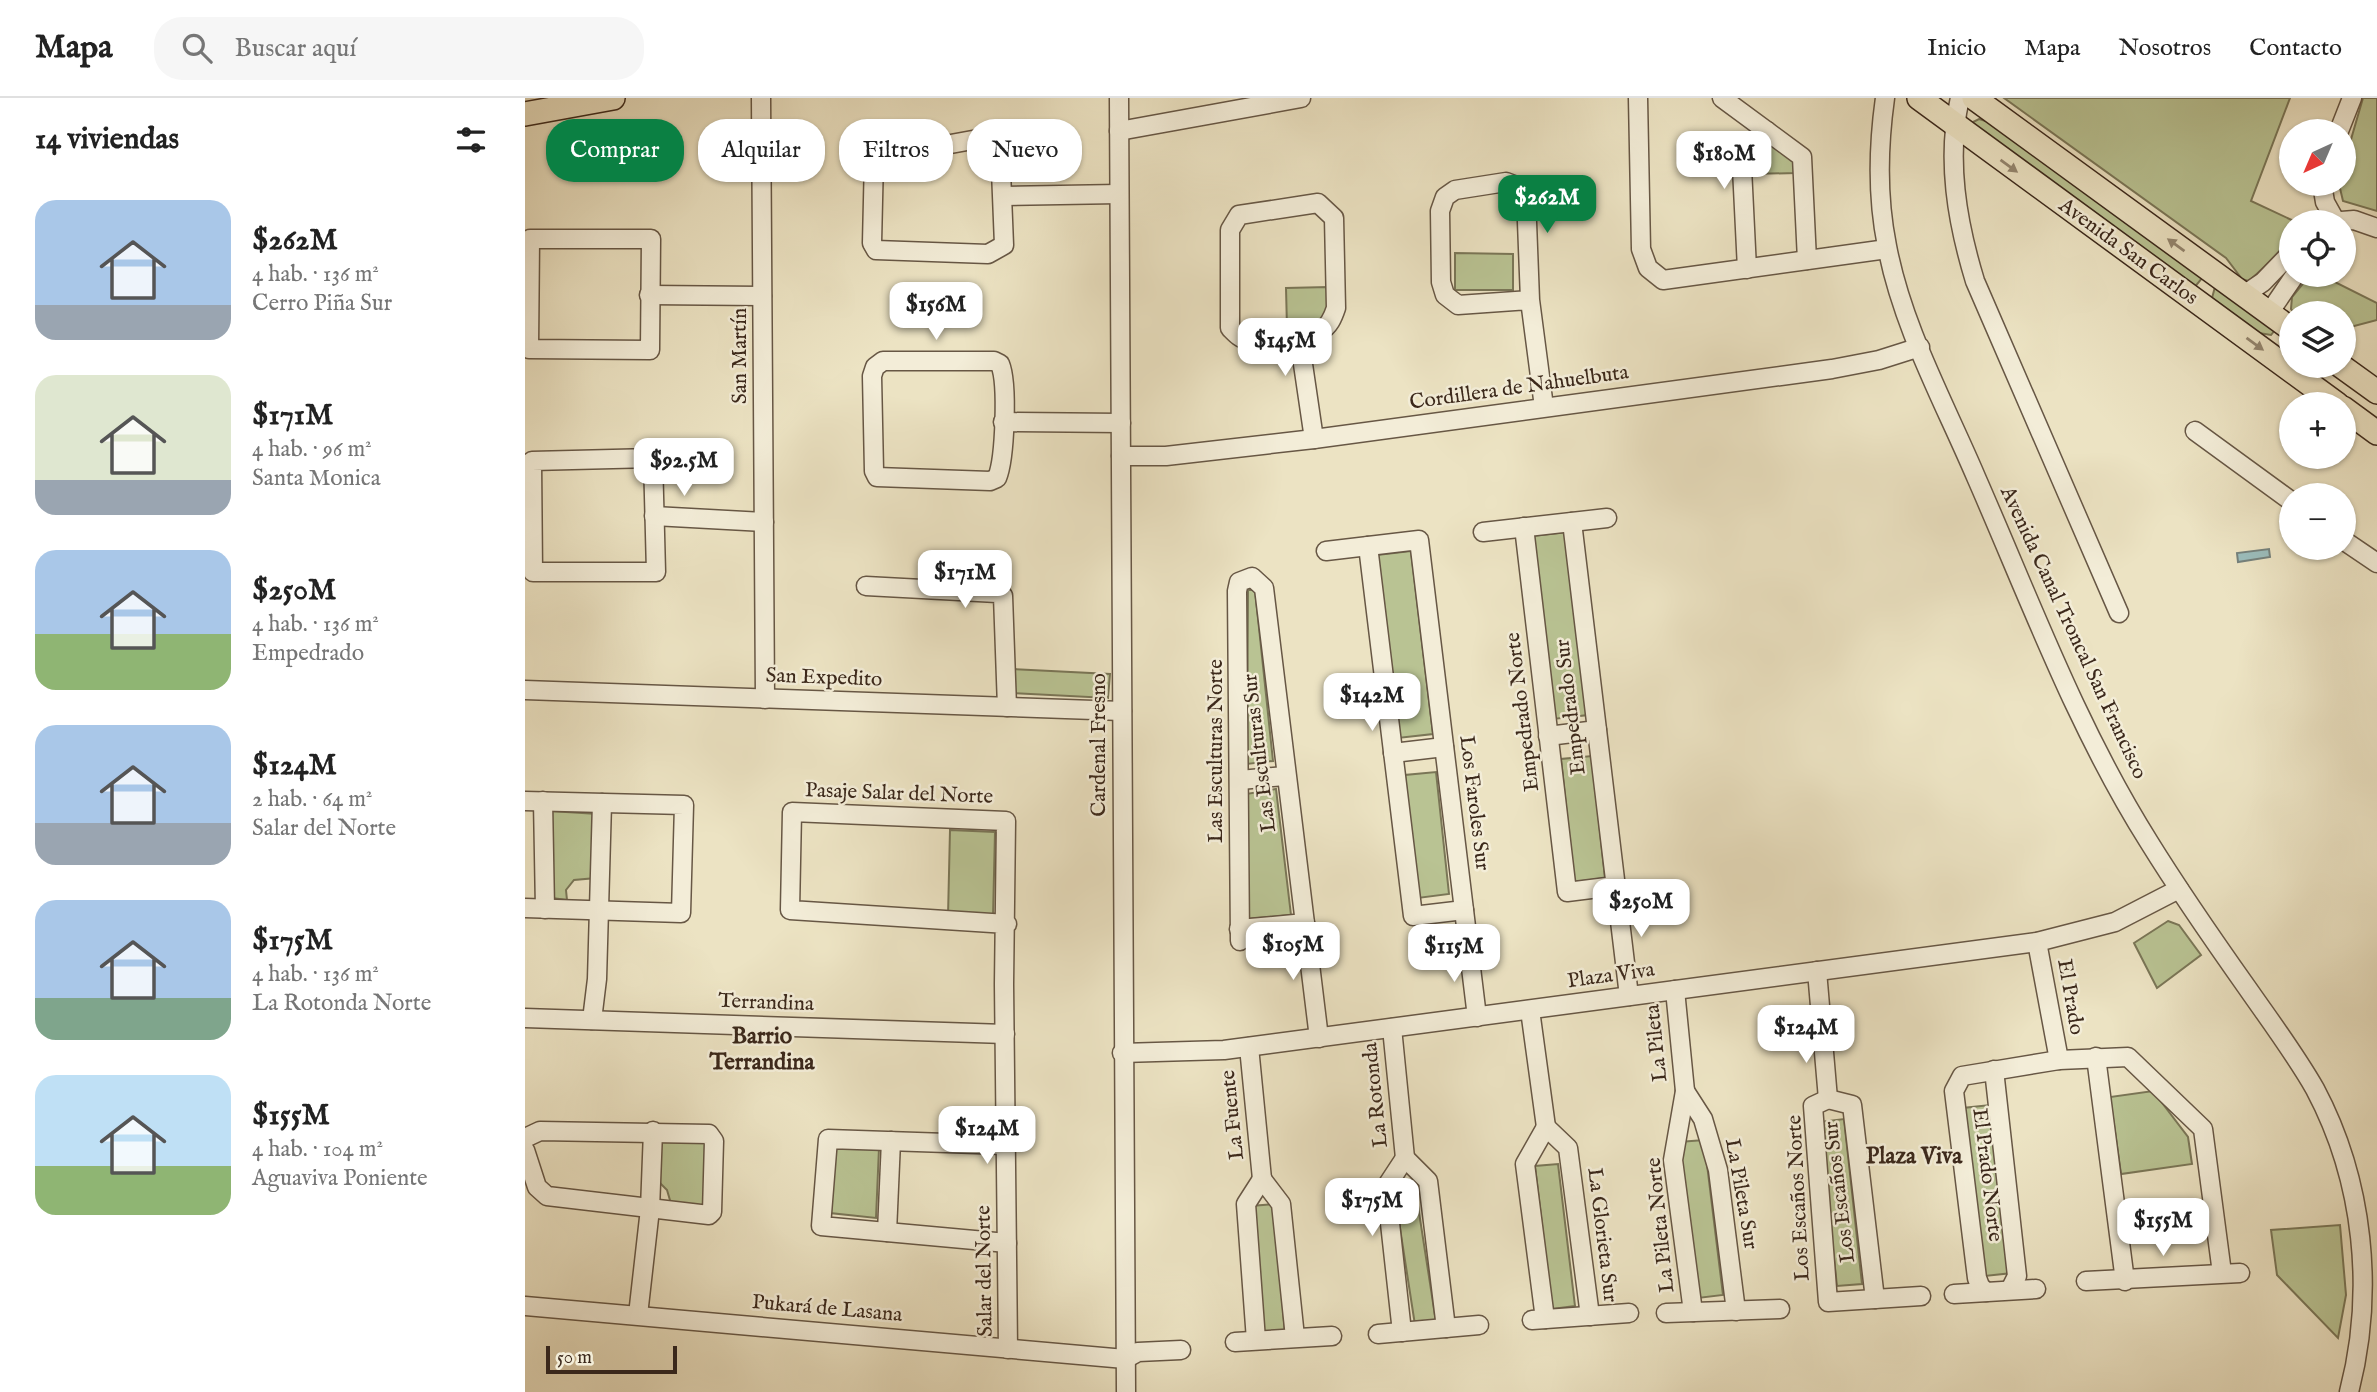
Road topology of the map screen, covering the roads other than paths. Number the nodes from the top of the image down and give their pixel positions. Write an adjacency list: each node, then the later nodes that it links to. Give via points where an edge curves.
1 (613, 98): 12 (main road)
2 (761, 98): 29 (street, San Martín)
3 (1119, 98): 15 (street, Cardenal Fresno)
4 (1301, 98): 15 (street)
5 (1638, 98): 24 (street, via 1641,248 1648,268 1663,280)
6 (1722, 98): 16 (street)
7 (1885, 98): 21 (street, Avenida Canal Troncal San Francisco, via 1879,172)
8 (1919, 98): 14 (main road, Avenida San Carlos)
9 (1961, 98): 14 (street)
10 (1974, 98): 25 (main road, Avenida San Carlos, one-way to 10)
11 (2352, 98): 13 (street)
12 (525, 114)
13 (2344, 119)
14 (1954, 126): 31 (main road, Avenida San Carlos, one-way to 31); 60 (street, via 1957,203 1975,281)
15 (1119, 131): 17 (street, Cardenal Fresno)
16 (1767, 131): 22 (street, via 1802,157); 24 (street, via 1742,169)
17 (1119, 194): 18 (street); 42 (street, Cardenal Fresno)
18 (1003, 196): 18 (street, via 996,138 881,155 872,164 872,243 883,252 998,251 1004,245)
19 (2356, 221): 20 (street)
20 (2377, 228)
21 (1887, 249): 22 (street); 35 (street, Avenida Canal Troncal San Francisco)
22 (1807, 260): 24 (street)
23 (2279, 265): 28 (street)
24 (1748, 269)
25 (2223, 279): 28 (main road, Avenida San Carlos); 31 (main road, via 2205,285)
26 (2287, 287): 32 (street)
27 (649, 295): 27 (street, via 651,239 530,239 529,349 650,350); 29 (street)
28 (2244, 295): 32 (main road, Avenida San Carlos)
29 (762, 296): 50 (street, San Martín)
30 (1530, 300): 30 (street, via 1526,196 1519,187 1506,182 1455,190 1445,197 1440,211 1445,296 1458,305); 39 (street)
31 (2200, 304): 37 (main road, Avenida San Carlos, one-way to 37)
32 (2269, 313): 33 (main road, Avenida San Carlos)
33 (2279, 320)
34 (1299, 337): 34 (street, via 1322,330 1336,308 1334,218 1318,203 1239,215 1232,221 1230,328 1248,340); 45 (street)
35 (1920, 347): 39 (street, Cordillera de Nahuelbuta, via 1856,366); 74 (street, Avenida Canal Troncal San Francisco, via 2091,738)
36 (2356, 377): 38 (main road)
37 (2321, 392)
38 (2377, 392)
39 (1544, 407): 45 (street, Cordillera de Nahuelbuta)
40 (2356, 418): 44 (main road)
41 (1003, 422): 41 (street, via 1003,371 994,361 883,361 875,367 877,477 997,478); 42 (street)
42 (1121, 423): 46 (street, Cardenal Fresno)
43 (2195, 431): 47 (street)
44 (2377, 433)
45 (1314, 439): 46 (street, Cordillera de Nahuelbuta, via 1166,456)
46 (1121, 456): 64 (street, Cardenal Fresno)
47 (2279, 492)
48 (654, 516): 48 (street, via 656,572 533,572 532,461 653,458); 50 (street)
49 (1607, 518): 51 (street)
50 (764, 522): 62 (street, San Martín)
51 (1572, 522): 52 (street); 65 (street, Empedrado Sur)
52 (1524, 527): 53 (street); 66 (street, Empedrado Norte)
53 (1483, 532)
54 (1368, 546): 56 (street); 67 (street, Los Faroles Sur, via 1419,540); 68 (street)
55 (2356, 549): 57 (street)
56 (1325, 551)
57 (2377, 563)
58 (1258, 580): 69 (street, Las Esculturas Sur, via 1264,588); 70 (street, Las Esculturas Norte, via 1244,578 1237,591)
59 (866, 586): 63 (street, via 1003,596)
60 (2119, 613)
61 (525, 690): 62 (street, San Expedito)
62 (765, 699): 63 (street, San Expedito)
63 (1007, 707): 64 (street, San Expedito)
64 (1122, 711): 94 (street, Cardenal Fresno)
65 (1597, 730): 66 (street); 73 (street, Empedrado Sur)
66 (1549, 736): 73 (street, Empedrado Norte, via 1567,892)
67 (1444, 747): 68 (street); 77 (street, Los Faroles Sur)
68 (1393, 753): 77 (street, via 1413,916)
69 (1285, 776): 70 (street); 79 (street, Las Esculturas Sur)
70 (1240, 780): 79 (street, Las Esculturas Norte, via 1239,935)
71 (534, 801): 72 (street); 76 (street)
72 (603, 803): 78 (street); 78 (street, via 684,806 681,913)
73 (1615, 886): 85 (street, Empedrado Sur)
74 (2179, 889): 81 (street, Plaza Viva, via 2115,922); 127 (street, Avenida Canal Troncal San Francisco, via 2301,1065 2329,1119 2358,1221)
75 (525, 908): 76 (street)
76 (545, 909): 78 (street)
77 (1464, 910): 88 (street, Los Faroles Sur)
78 (600, 911): 89 (street)
79 (1305, 923): 92 (street, Las Esculturas Sur)
80 (1007, 924): 80 (street, Pasaje Salar del Norte, via 790,910 792,813 1006,821); 83 (street, Pasaje Salar del Norte)
81 (2037, 942): 82 (street, Plaza Viva); 96 (street, El Prado)
82 (1817, 971): 84 (street, Plaza Viva); 99 (street)
83 (1005, 984): 91 (street, Salar del Norte)
84 (1675, 990): 85 (street, Plaza Viva); 98 (street, La Pileta)
85 (1629, 996): 86 (street, Plaza Viva)
86 (1530, 1010): 88 (street, Plaza Viva); 100 (street)
87 (525, 1017): 89 (street, Terrandina)
88 (1477, 1017): 90 (street, Plaza Viva)
89 (592, 1020): 91 (street, Terrandina)
90 (1392, 1028): 92 (street, Plaza Viva); 106 (street, La Rotonda)
91 (1005, 1034): 104 (street, Salar del Norte)
92 (1319, 1038): 93 (street, Plaza Viva)
93 (1249, 1047): 94 (street, Plaza Viva); 107 (street, La Fuente)
94 (1122, 1053): 138 (street, Cardenal Fresno)
95 (2096, 1058): 96 (street, El Prado Norte); 112 (street); 112 (street, El Prado Norte, via 2128,1057 2203,1129 2231,1273)
96 (2059, 1060): 97 (street, El Prado Norte)
97 (1994, 1070): 114 (street, via 2017,1276); 115 (street, El Prado Norte, via 1962,1076 1954,1091 1977,1278)
98 (1685, 1091): 121 (street, La Pileta Sur, via 1703,1119 1718,1170); 122 (street, La Pileta Norte, via 1673,1160)
99 (1828, 1099): 118 (street, Los Escaños Sur, via 1852,1105); 118 (street, Los Escaños Norte, via 1814,1106 1828,1302)
100 (1546, 1127): 126 (street, La Glorieta Sur, via 1568,1148); 126 (street, via 1525,1164 1539,1319)
101 (653, 1131): 102 (street); 108 (street); 108 (street, via 709,1134 714,1141 712,1212)
102 (532, 1134)
103 (891, 1141): 104 (street); 109 (street); 109 (street, via 828,1139 821,1226)
104 (1006, 1145): 110 (street, Salar del Norte)
105 (525, 1150): 108 (street, via 537,1187 547,1196)
106 (1405, 1158): 129 (street, via 1428,1181); 130 (street, via 1386,1187)
107 (1262, 1179): 133 (street, via 1281,1204); 134 (street, via 1246,1204)
108 (650, 1209): 125 (street)
109 (887, 1232): 110 (street)
110 (1007, 1243): 136 (street, Salar del Norte)
111 (2086, 1281): 112 (street)
112 (2125, 1281)
113 (2036, 1289): 114 (street)
114 (2010, 1290): 115 (street)
115 (1986, 1292): 116 (street)
116 (1955, 1294)
117 (1921, 1296): 118 (street)
118 (1875, 1299)
119 (525, 1306): 125 (street, Pukará de Lasana)
120 (1780, 1309): 121 (street)
121 (1736, 1311): 122 (street)
122 (1693, 1312): 124 (street)
123 (1629, 1313): 126 (street)
124 (1666, 1313)
125 (639, 1315): 136 (street, Pukará de Lasana)
126 (1590, 1316)
127 (2370, 1324): 140 (street, Avenida Canal Troncal San Francisco)
128 (1479, 1325): 129 (street)
129 (1446, 1328): 130 (street)
130 (1402, 1332): 131 (street)
131 (1378, 1334)
132 (1332, 1336): 133 (street)
133 (1295, 1337): 134 (street)
134 (1256, 1340): 135 (street)
135 (1234, 1342)
136 (1008, 1349): 138 (street, Pukará de Lasana)
137 (1181, 1350): 138 (street, Pukará de Lasana, via 1139,1352)
138 (1125, 1359): 139 (street, Cardenal Fresno)
139 (1126, 1392)
140 (2349, 1392)

